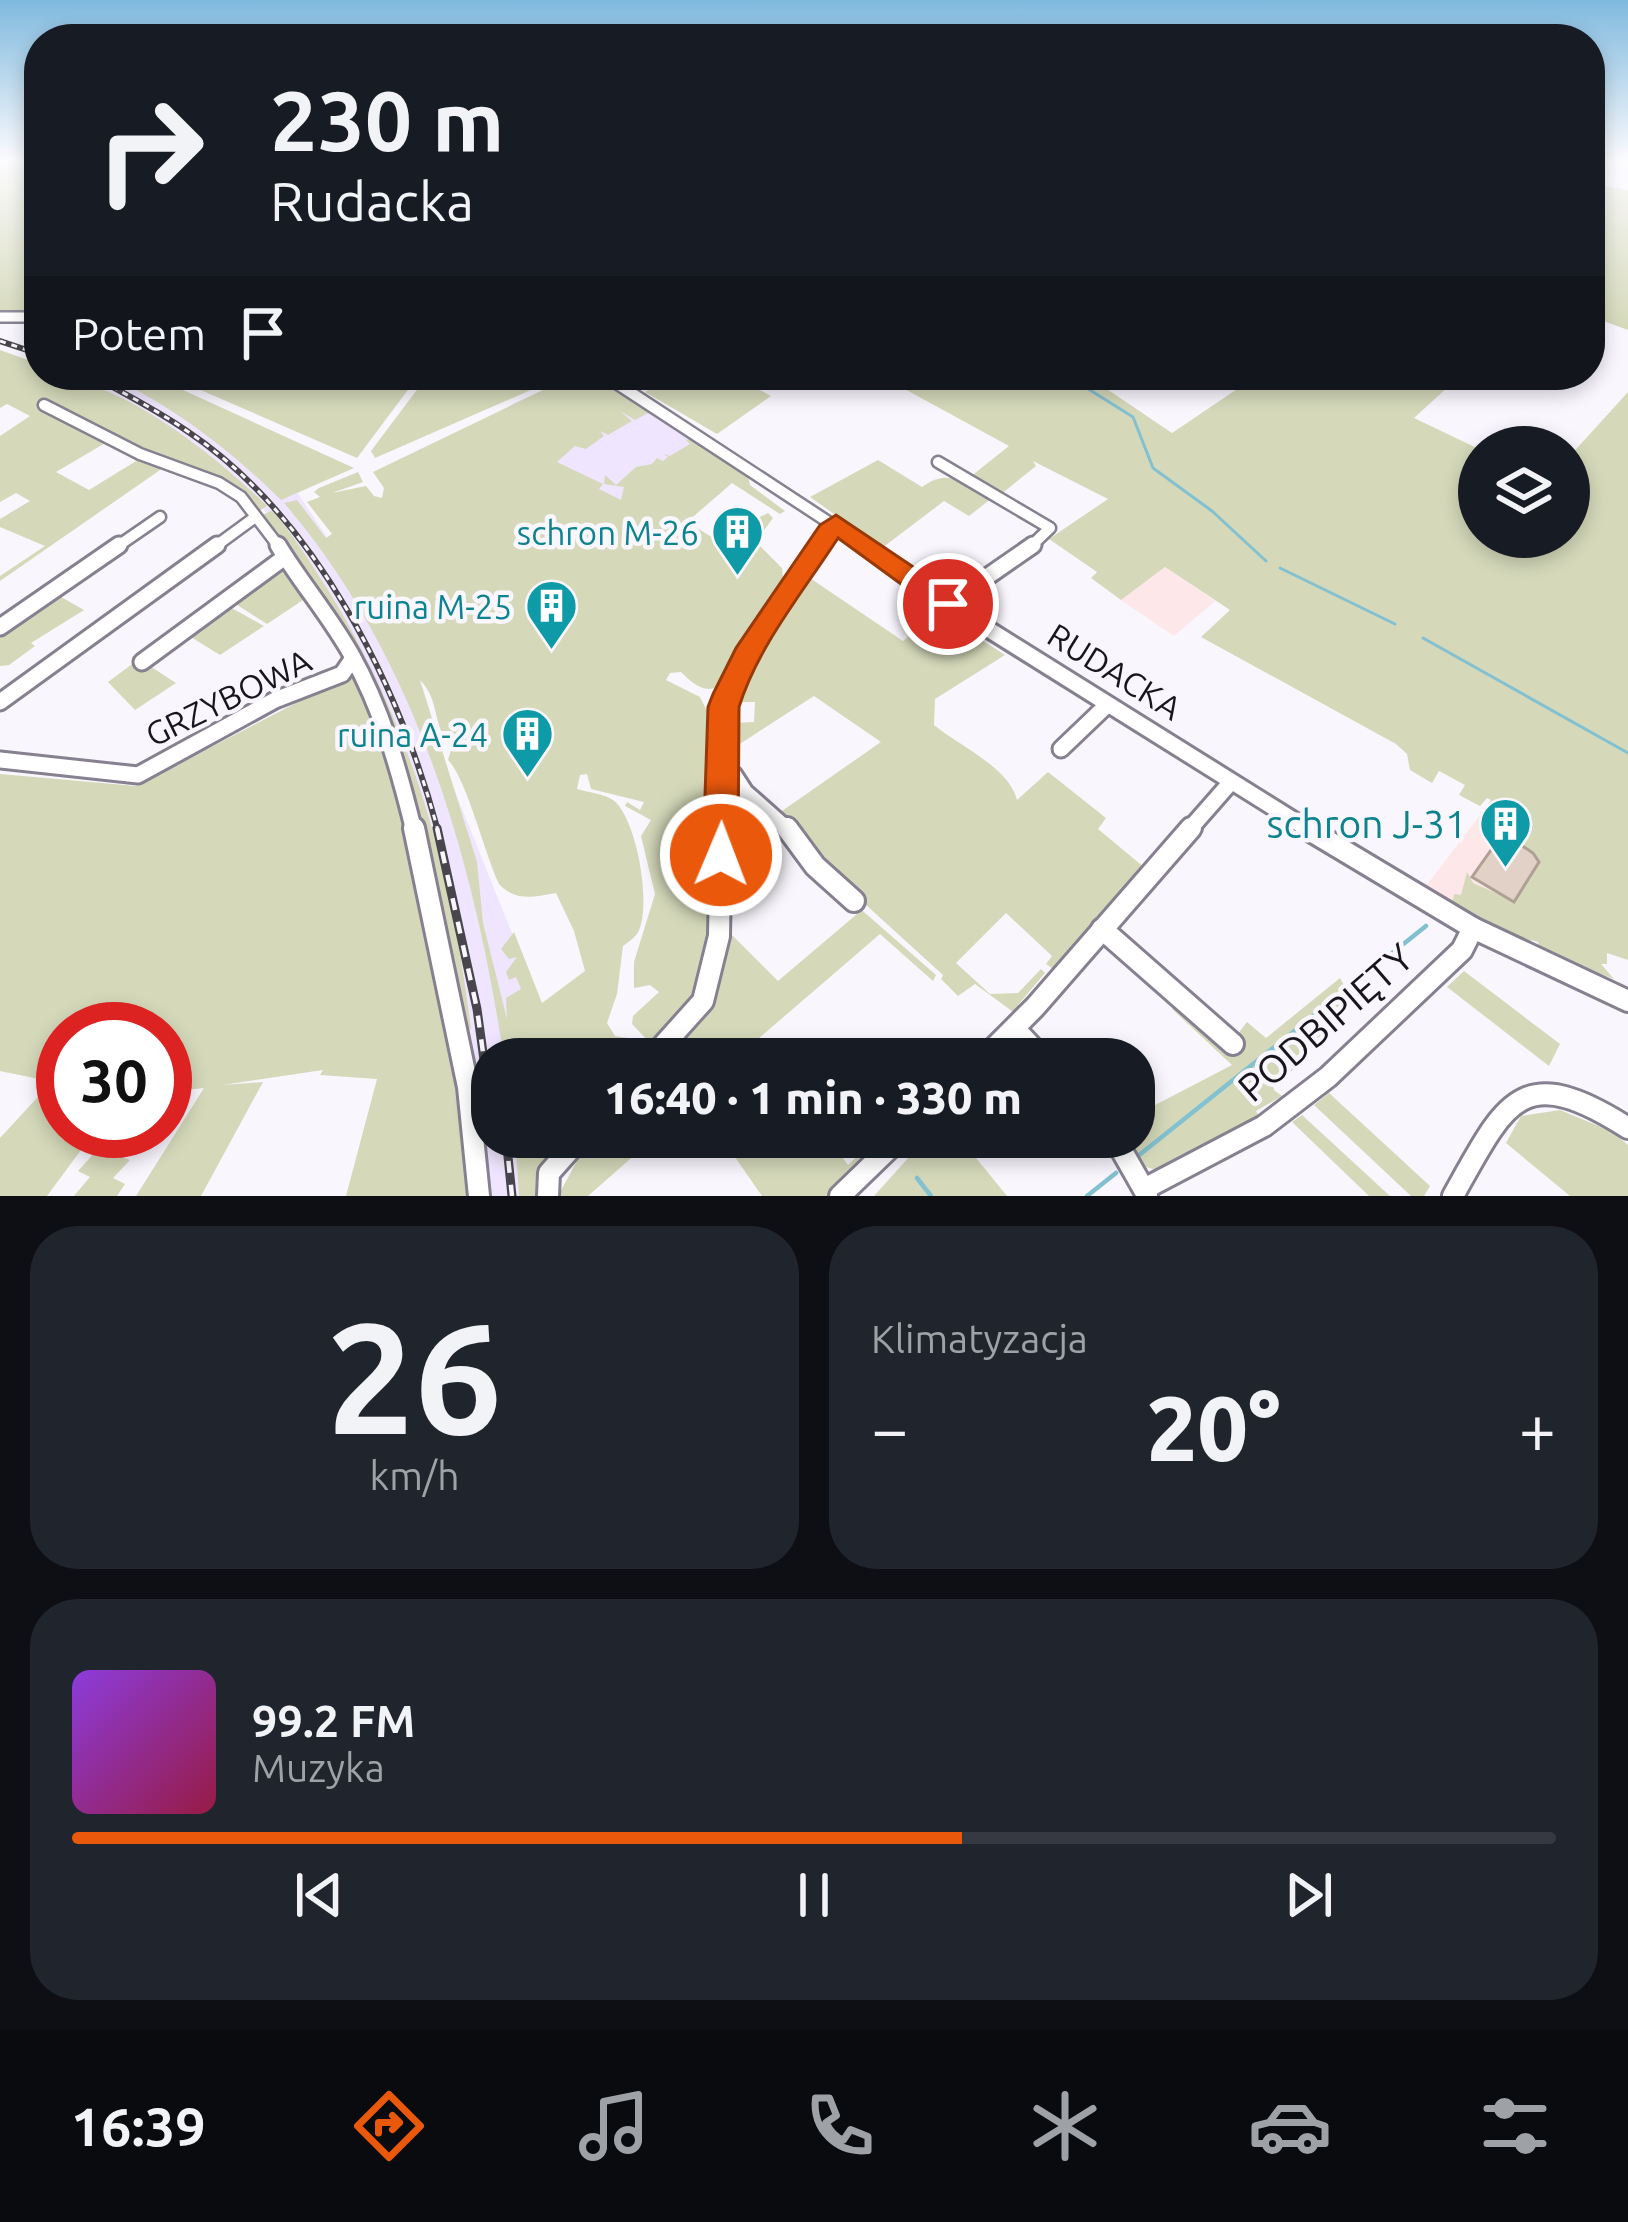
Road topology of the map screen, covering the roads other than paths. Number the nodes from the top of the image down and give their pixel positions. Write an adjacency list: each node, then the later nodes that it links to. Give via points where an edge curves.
1 (627, 390): 6 (street, RUDACKA)
2 (44, 405): 5 (street, GRZYBOWA, via 219,483)
3 (938, 462): 8 (street, via 1050,528)
4 (160, 517): 9 (street)
5 (254, 518): 7 (street, GRZYBOWA); 12 (street)
6 (836, 524): 8 (street, RUDACKA); 16 (street, via 731,684)
7 (285, 557): 10 (street, GRZYBOWA); 11 (street, GRZYBOWA)
8 (948, 604): 13 (street, RUDACKA)
9 (0, 627)
10 (352, 658): 15 (street, GRZYBOWA, via 342,674 275,700 138,775); 32 (street, via 402,781 433,904 468,1087)
11 (142, 662)
12 (0, 702)
13 (1107, 705): 14 (street); 17 (street, RUDACKA)
14 (1061, 748)
15 (1, 763)
16 (722, 773): 18 (street, via 734,774); 23 (street, via 719,936 703,1001)
17 (1231, 782): 19 (street, RUDACKA); 20 (street)
18 (854, 901)
19 (1473, 928): 21 (street, RUDACKA); 31 (street, PODBIPIĘTY, via 1462,950 1328,1077 1264,1126)
20 (1102, 929): 22 (street); 26 (street)
21 (1628, 1001)
22 (1015, 1029): 24 (street); 25 (street)
23 (670, 1038)
24 (1005, 1038)
25 (1023, 1038)
26 (1233, 1044)
27 (1628, 1128): 35 (street, via 1566,1094 1518,1098)
28 (562, 1158): 33 (street, via 549,1173)
29 (879, 1158): 34 (street)
30 (1126, 1158): 31 (street)
31 (1146, 1193)
32 (479, 1196)
33 (548, 1196)
34 (840, 1196)
35 (1453, 1196)

